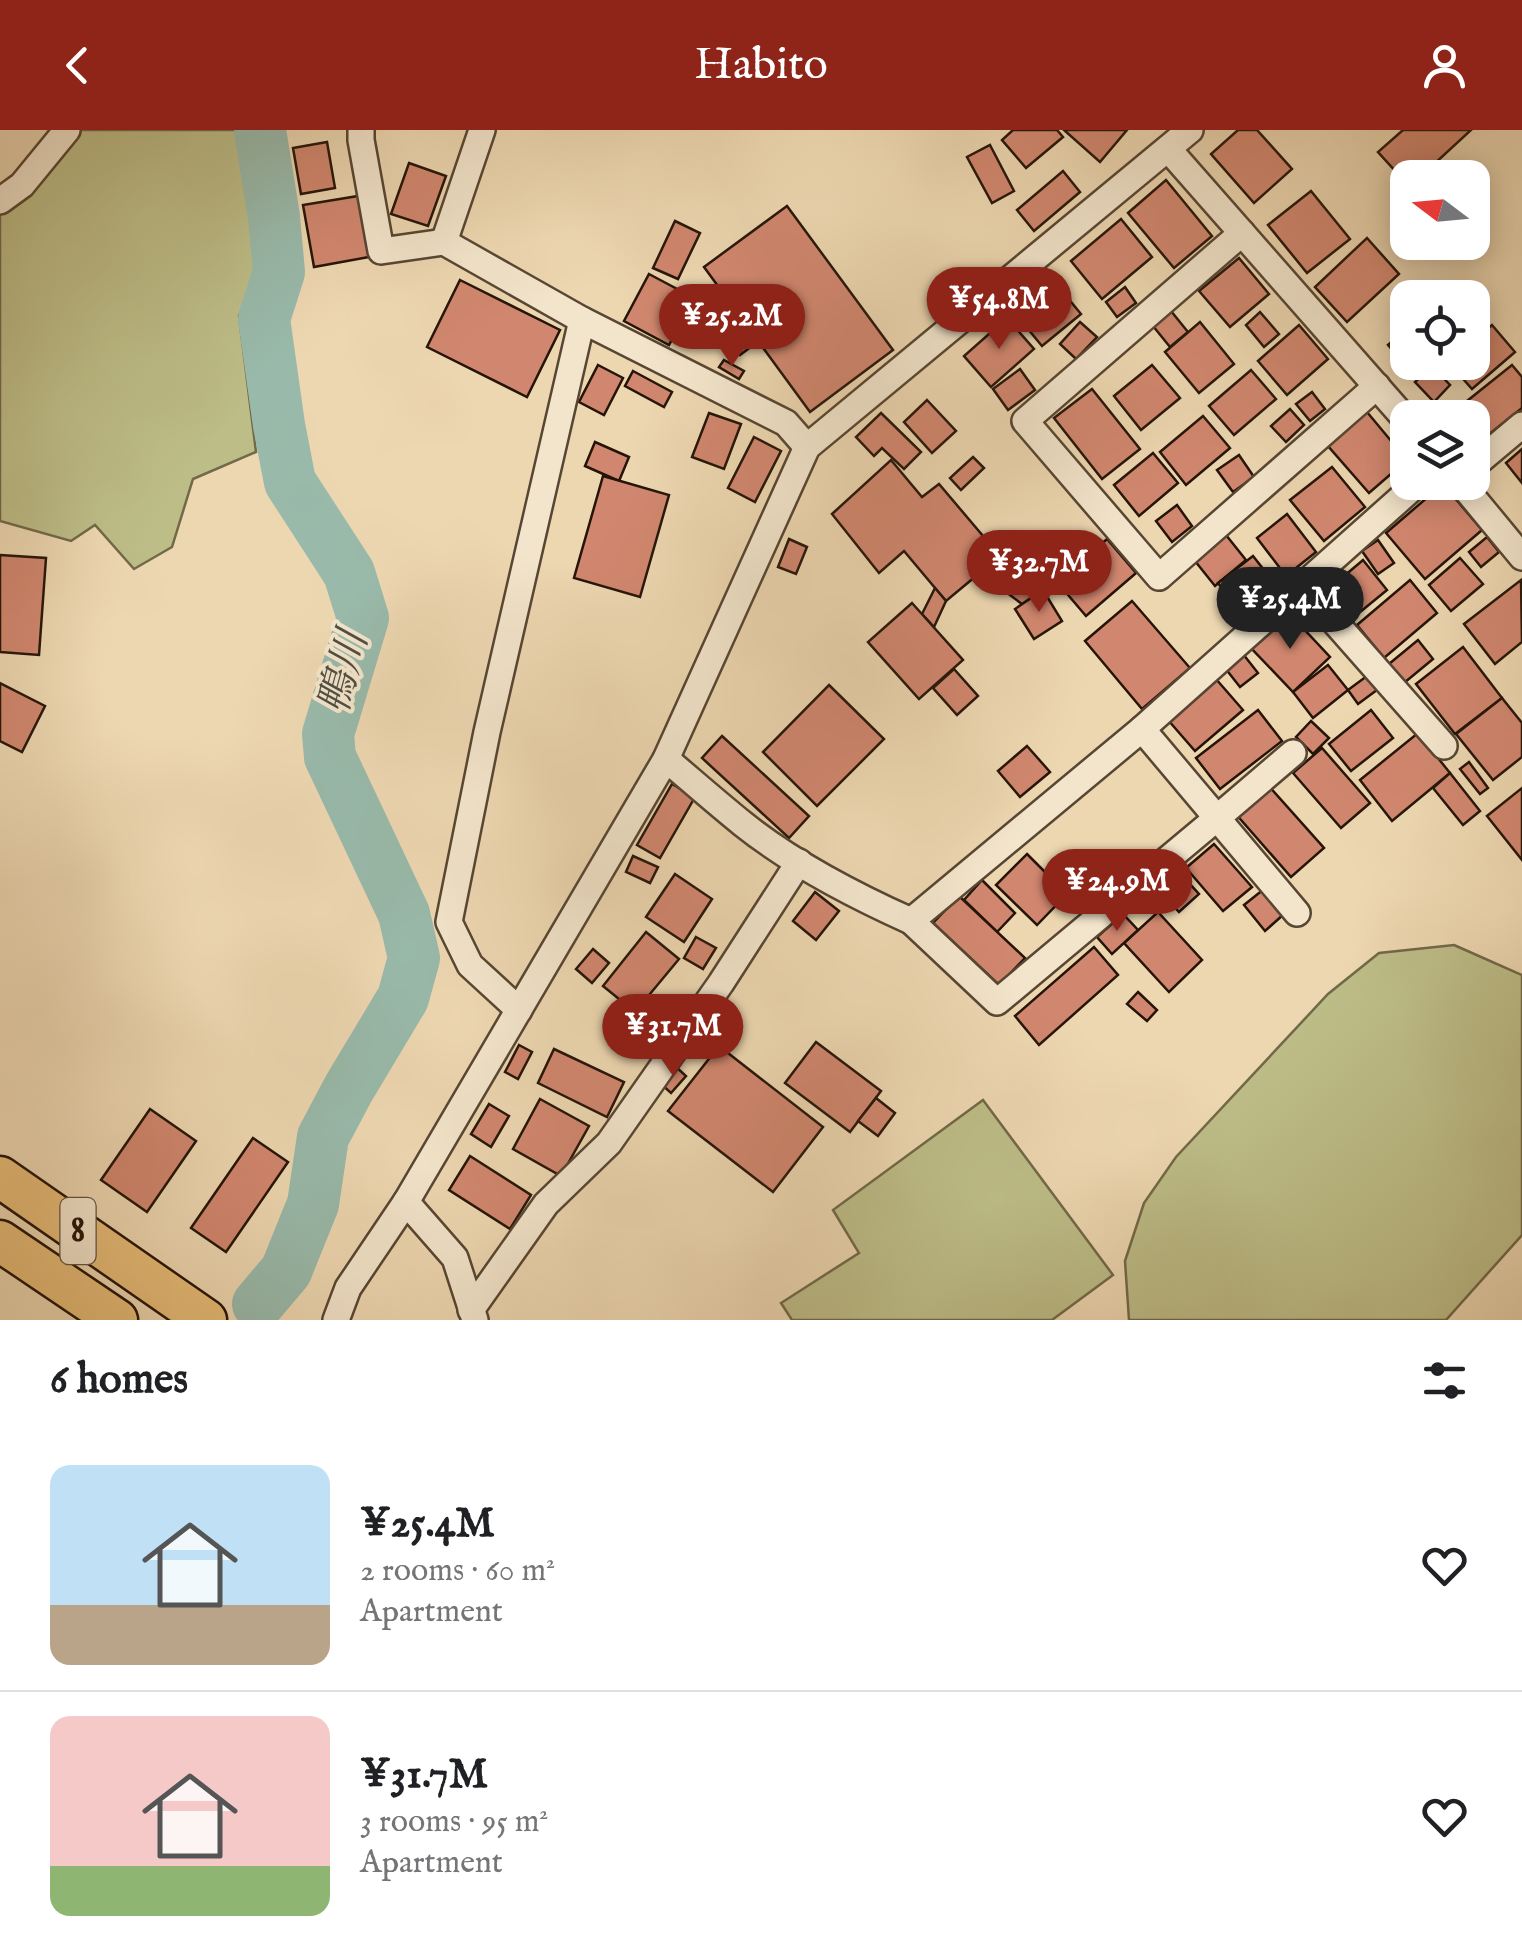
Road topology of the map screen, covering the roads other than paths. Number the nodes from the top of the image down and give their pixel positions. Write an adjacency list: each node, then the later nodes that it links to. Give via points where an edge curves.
1 (67, 130): 6 (street, via 22,185)
2 (361, 130): 8 (street, via 381,252)
3 (482, 130): 8 (street)
4 (1190, 130): 5 (street)
5 (1169, 150): 7 (street); 13 (street)
6 (0, 201)
7 (1242, 233): 10 (street); 10 (street, via 1024,421 1159,577)
8 (444, 242): 9 (street)
9 (582, 320): 13 (street, via 786,423); 27 (street, via 449,922 470,965)
10 (1376, 386): 11 (street)
11 (1390, 402)
12 (1522, 425): 14 (street)
13 (807, 447): 22 (street)
14 (1490, 452)
15 (1400, 500): 18 (street)
16 (1475, 500): 17 (street)
17 (1522, 557)
18 (1303, 586): 19 (street); 20 (street)
19 (1142, 729): 23 (street); 26 (street)
20 (1444, 746)
21 (1292, 753): 23 (street)
22 (666, 759): 24 (street); 27 (street)
23 (1217, 818): 25 (street); 26 (street, via 998,1002)
24 (799, 862): 26 (street); 31 (street, via 609,1142 546,1204)
25 (1296, 913)
26 (911, 920)
27 (519, 1010): 29 (street)
28 (0, 1177): 33 (highway, 8)
29 (406, 1202): 31 (street, via 455,1258); 34 (street, via 348,1288)
30 (0, 1241): 32 (highway, 8)
31 (473, 1315)
32 (117, 1320)
33 (206, 1320)
34 (336, 1320)

